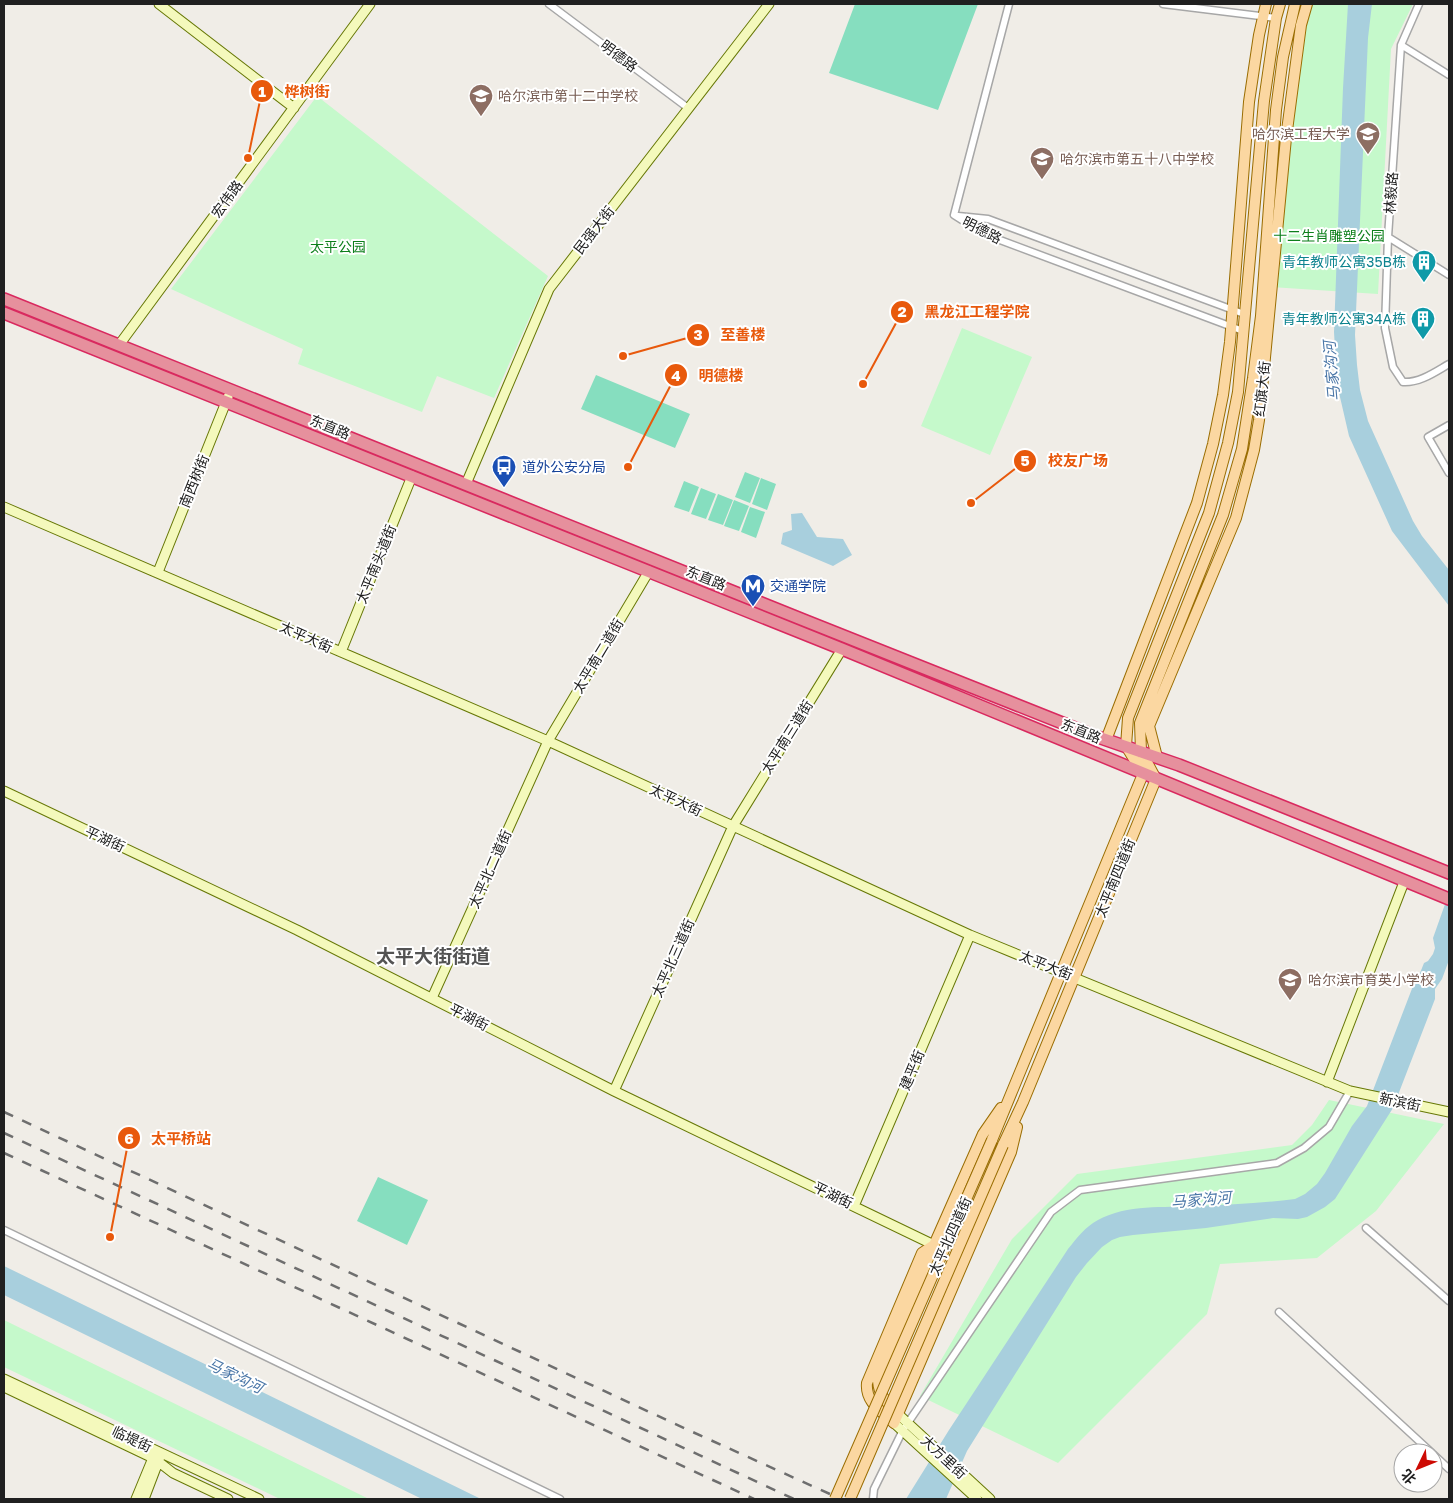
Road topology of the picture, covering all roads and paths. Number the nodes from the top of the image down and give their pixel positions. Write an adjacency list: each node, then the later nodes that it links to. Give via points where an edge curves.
1 (159, 4): 16 (street)
2 (370, 4): 16 (street, 宏伟路)
3 (549, 4): 17 (street, 明德路)
4 (769, 4): 17 (street, 民强大街)
5 (1009, 4): 18 (street)
6 (1164, 4): 12 (street)
7 (1266, 4): 12 (main road)
8 (1280, 4): 13 (main road, 红旗大街)
9 (1295, 4): 43 (main road, 红旗大街, via 1276,110 1260,316 1242,448 1223,515 1140,723)
10 (1307, 4): 44 (main road, 红旗大街, via 1301,25 1286,138 1254,450 1236,518 1149,726)
11 (1419, 4): 14 (street, 林毅路)
12 (1264, 16): 13 (street); 22 (main road, via 1249,102)
13 (1276, 18): 24 (main road, 红旗大街, via 1264,101)
14 (1402, 45): 15 (street); 19 (street, 林毅路)
15 (1449, 74)
16 (294, 108): 27 (street, 宏伟路)
17 (688, 108): 34 (street, 民强大街, via 549,289)
18 (954, 215): 22 (street, 明德路, via 988,219); 25 (street, 明德路, via 984,234)
19 (1388, 237): 20 (street); 28 (street, 林毅路, via 1385,328 1394,367 1403,382 1412,382)
20 (1449, 275)
21 (4, 299): 27 (highway, 东直路)
22 (1232, 310): 24 (street, 明德路); 25 (main road)
23 (4, 313): 30 (highway, 东直路)
24 (1244, 314): 26 (main road, 红旗大街)
25 (1231, 326): 26 (street, 明德路); 40 (main road, via 1223,395 1197,503)
26 (1243, 331): 42 (main road, 红旗大街, via 1238,392 1209,513 1128,718)
27 (119, 345): 29 (highway, 东直路)
28 (1449, 364)
29 (231, 390): 30 (street, 南西树街); 34 (highway, 东直路)
30 (226, 402): 33 (highway, 东直路); 37 (street, 南西树街)
31 (1449, 425): 32 (street, via 1428,437)
32 (1449, 473)
33 (412, 476): 36 (highway, 东直路); 39 (street, 太平南头道街)
34 (466, 484): 40 (highway, 东直路)
35 (4, 507): 37 (street, 太平大街)
36 (649, 571): 38 (highway, 东直路); 41 (street, 太平南二道街)
37 (158, 572): 39 (street, 太平大街)
38 (842, 649): 45 (highway, 东直路); 48 (street, 太平南三道街)
39 (341, 652): 41 (street, 太平大街)
40 (1106, 740): 42 (highway, 东直路)
41 (548, 741): 48 (street, 太平大街); 55 (street, 太平北二道街)
42 (1126, 746): 43 (highway, 东直路); 45 (main road)
43 (1141, 751): 44 (highway, 东直路); 46 (main road)
44 (1157, 757): 49 (highway, 东直路)
45 (1142, 774): 46 (highway, 东直路); 53 (main road, 太平南四道街)
46 (1156, 779): 50 (highway, 东直路); 54 (main road, 太平南四道街)
47 (4, 790): 55 (street, 平湖街)
48 (733, 826): 52 (street, 太平大街); 57 (street, 太平北三道街)
49 (1446, 872)
50 (1404, 882): 51 (highway, 东直路); 56 (street)
51 (1449, 899)
52 (970, 934): 53 (street, 太平大街); 62 (street, 建平街)
53 (1061, 972): 54 (street, 太平大街); 59 (main road, 太平北四道街)
54 (1074, 977): 56 (street, 太平大街); 60 (main road, 太平北四道街)
55 (432, 998): 57 (street, 平湖街)
56 (1327, 1082): 58 (street, 太平大街)
57 (614, 1091): 62 (street, 平湖街)
58 (1350, 1091): 61 (street, 新滨街); 71 (street, via 1328,1127 1304,1148 1277,1162 1080,1190 1051,1212)
59 (1013, 1092): 65 (main road, via 983,1134); 80 (main road, 太平北四道街, bridge)
60 (1023, 1102): 70 (main road, via 1011,1152); 81 (main road, 太平北四道街, bridge)
61 (1449, 1112)
62 (854, 1206): 65 (street, 平湖街)
63 (1366, 1228): 66 (street)
64 (4, 1230): 79 (street)
65 (934, 1245): 70 (main road, via 922,1253 867,1383 870,1401)
66 (1449, 1301)
67 (1279, 1312): 72 (street)
68 (4, 1379): 73 (street, 临堤街)
69 (4, 1387): 73 (street, 临堤街)
70 (896, 1419): 71 (street, 大方里街)
71 (905, 1427): 74 (street, 大方里街); 82 (street, via 874,1489)
72 (1422, 1443)
73 (157, 1455): 75 (street); 76 (street); 77 (street, 临堤街, via 173,1473); 78 (street, 临堤街)
74 (976, 1495): 83 (street, 大方里街)
75 (136, 1499)
76 (144, 1499)
77 (228, 1499)
78 (259, 1499)
79 (560, 1499)
80 (835, 1499)
81 (850, 1499)
82 (873, 1499)
83 (990, 1499)

